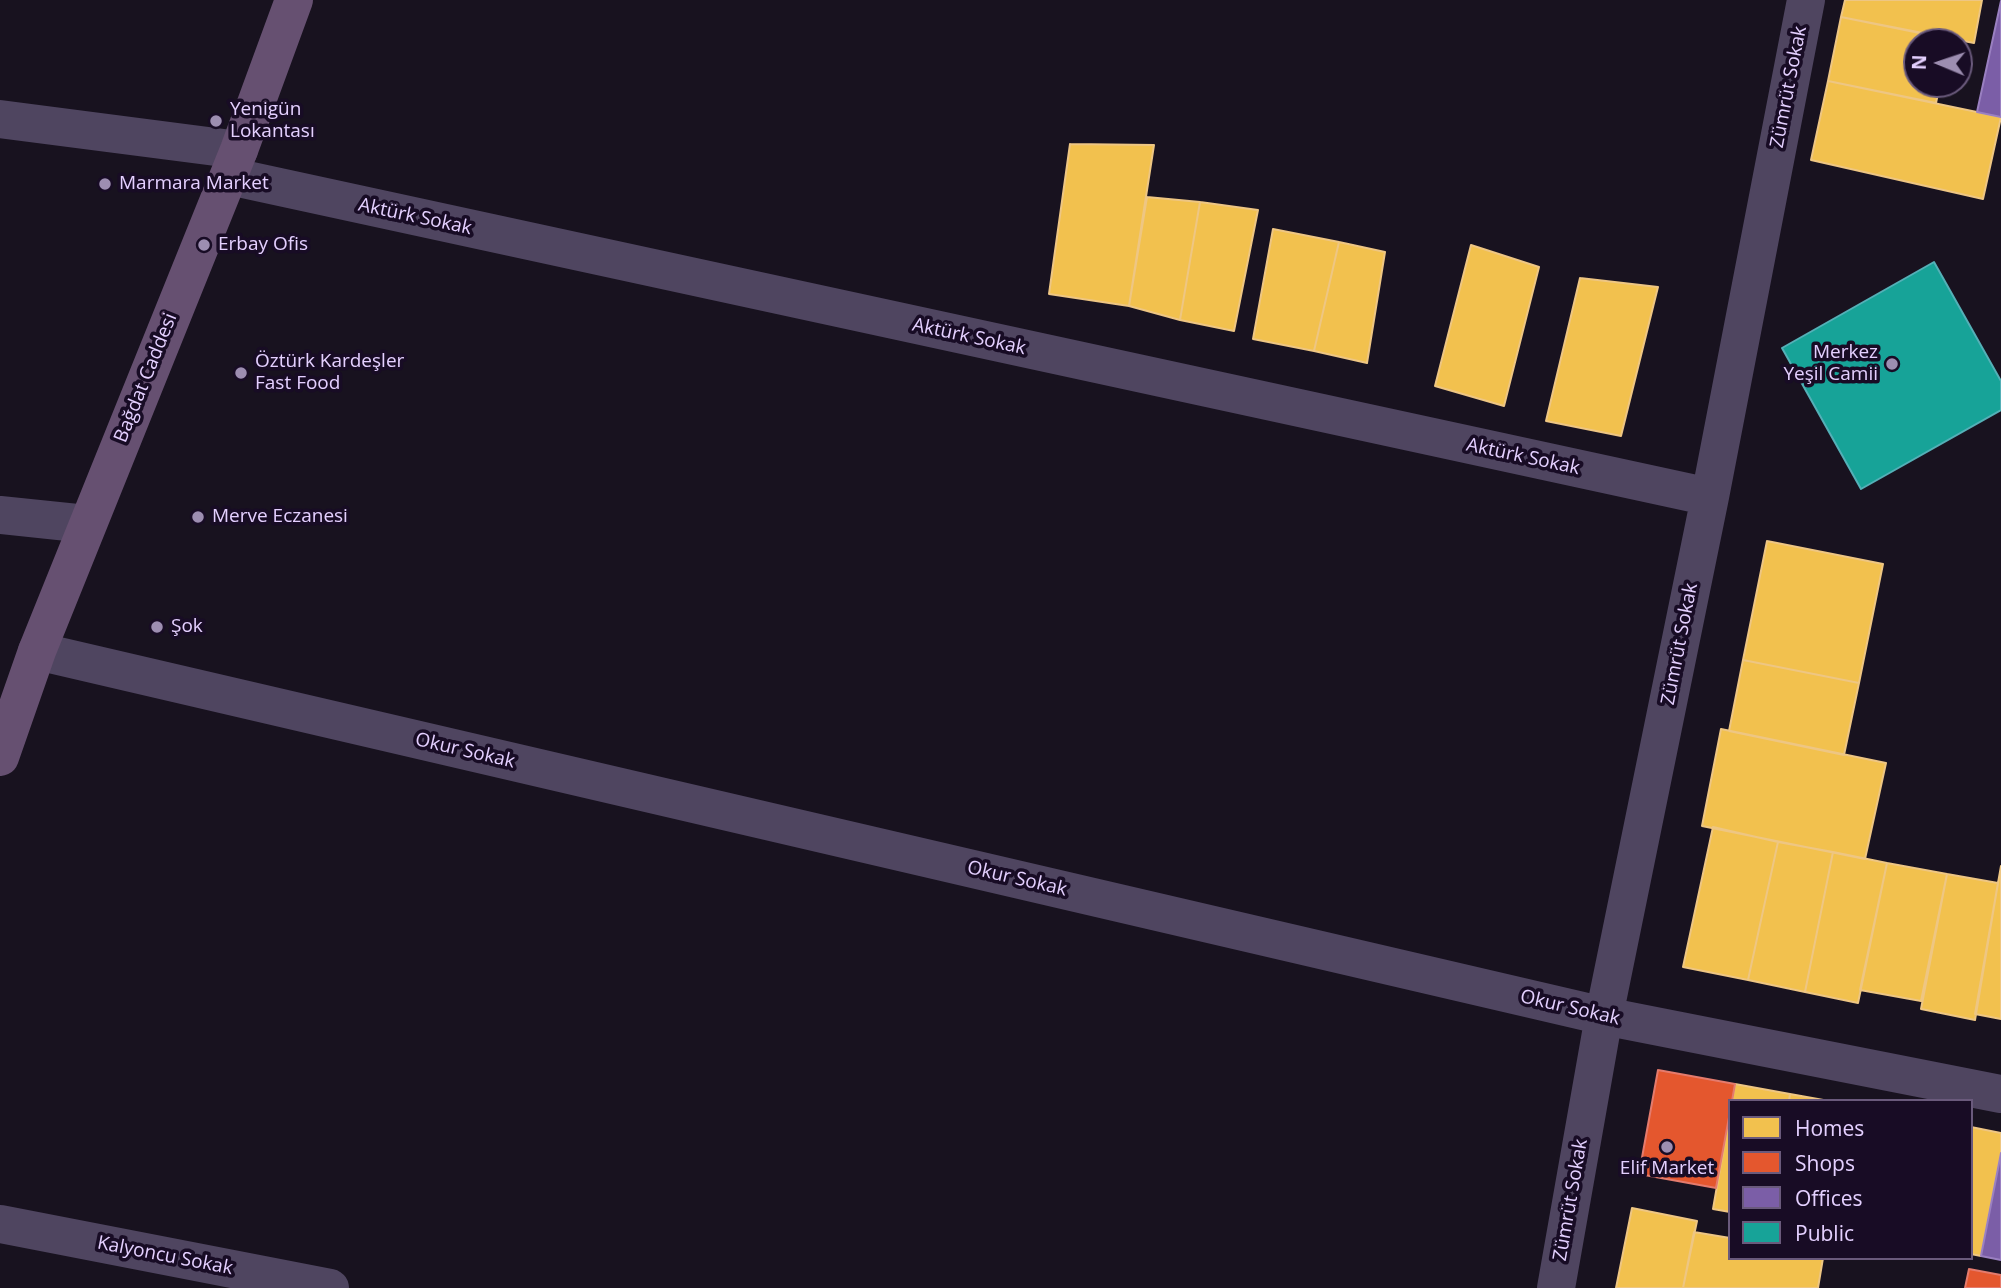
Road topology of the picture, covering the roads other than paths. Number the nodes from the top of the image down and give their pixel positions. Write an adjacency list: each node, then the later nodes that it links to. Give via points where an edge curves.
1 (295, 0): 4 (main road, Bağdat Caddesi)
2 (1806, 0): 5 (street, Zümrüt Sokak)
3 (0, 119): 4 (street, Aktürk Sokak)
4 (234, 163): 5 (street, Aktürk Sokak); 7 (main road, Bağdat Caddesi)
5 (1710, 497): 10 (street, Zümrüt Sokak)
6 (0, 515): 7 (street)
7 (87, 524): 8 (main road, Bağdat Caddesi)
8 (37, 650): 9 (main road, Bağdat Caddesi); 10 (street, Okur Sokak)
9 (0, 757)
10 (1604, 1016): 11 (street, Okur Sokak); 14 (street, Zümrüt Sokak)
11 (2001, 1094)
12 (0, 1224): 13 (street, Kalyoncu Sokak)
13 (330, 1288)
14 (1556, 1288)

